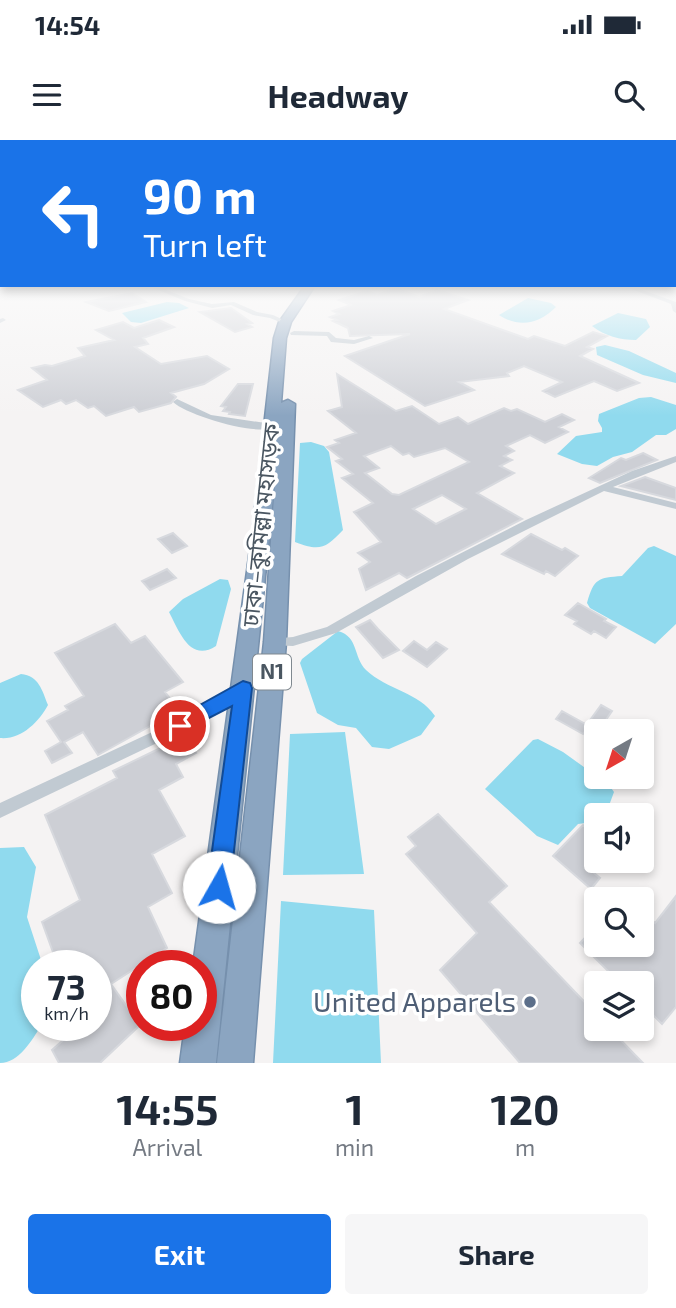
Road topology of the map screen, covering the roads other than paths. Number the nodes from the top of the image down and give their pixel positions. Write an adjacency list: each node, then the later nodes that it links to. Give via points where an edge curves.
1 (287, 330): 6 (highway, ঢাকা–কুমিল্লা মহাসড়ক / N1, via 279,338)
2 (289, 330): 10 (highway, ঢাকা–কুমিল্লা মহাসড়ক / N1)
3 (303, 330): 4 (street, via 329,334 341,342)
4 (369, 338)
5 (177, 402): 6 (street, via 203,416)
6 (272, 426): 11 (highway, ঢাকা–কুমিল্লা মহাসড়ক / N1)
7 (676, 459): 8 (street)
8 (603, 488): 9 (street); 10 (street, via 529,522 337,626 289,644)
9 (676, 506)
10 (275, 642): 14 (highway, ঢাকা–কুমিল্লা মহাসড়ক / N1)
11 (243, 688): 12 (street, via 198,717); 13 (highway, ঢাকা–কুমিল্লা মহাসড়ক / N1)
12 (0, 811)
13 (198, 1063)
14 (235, 1063)

